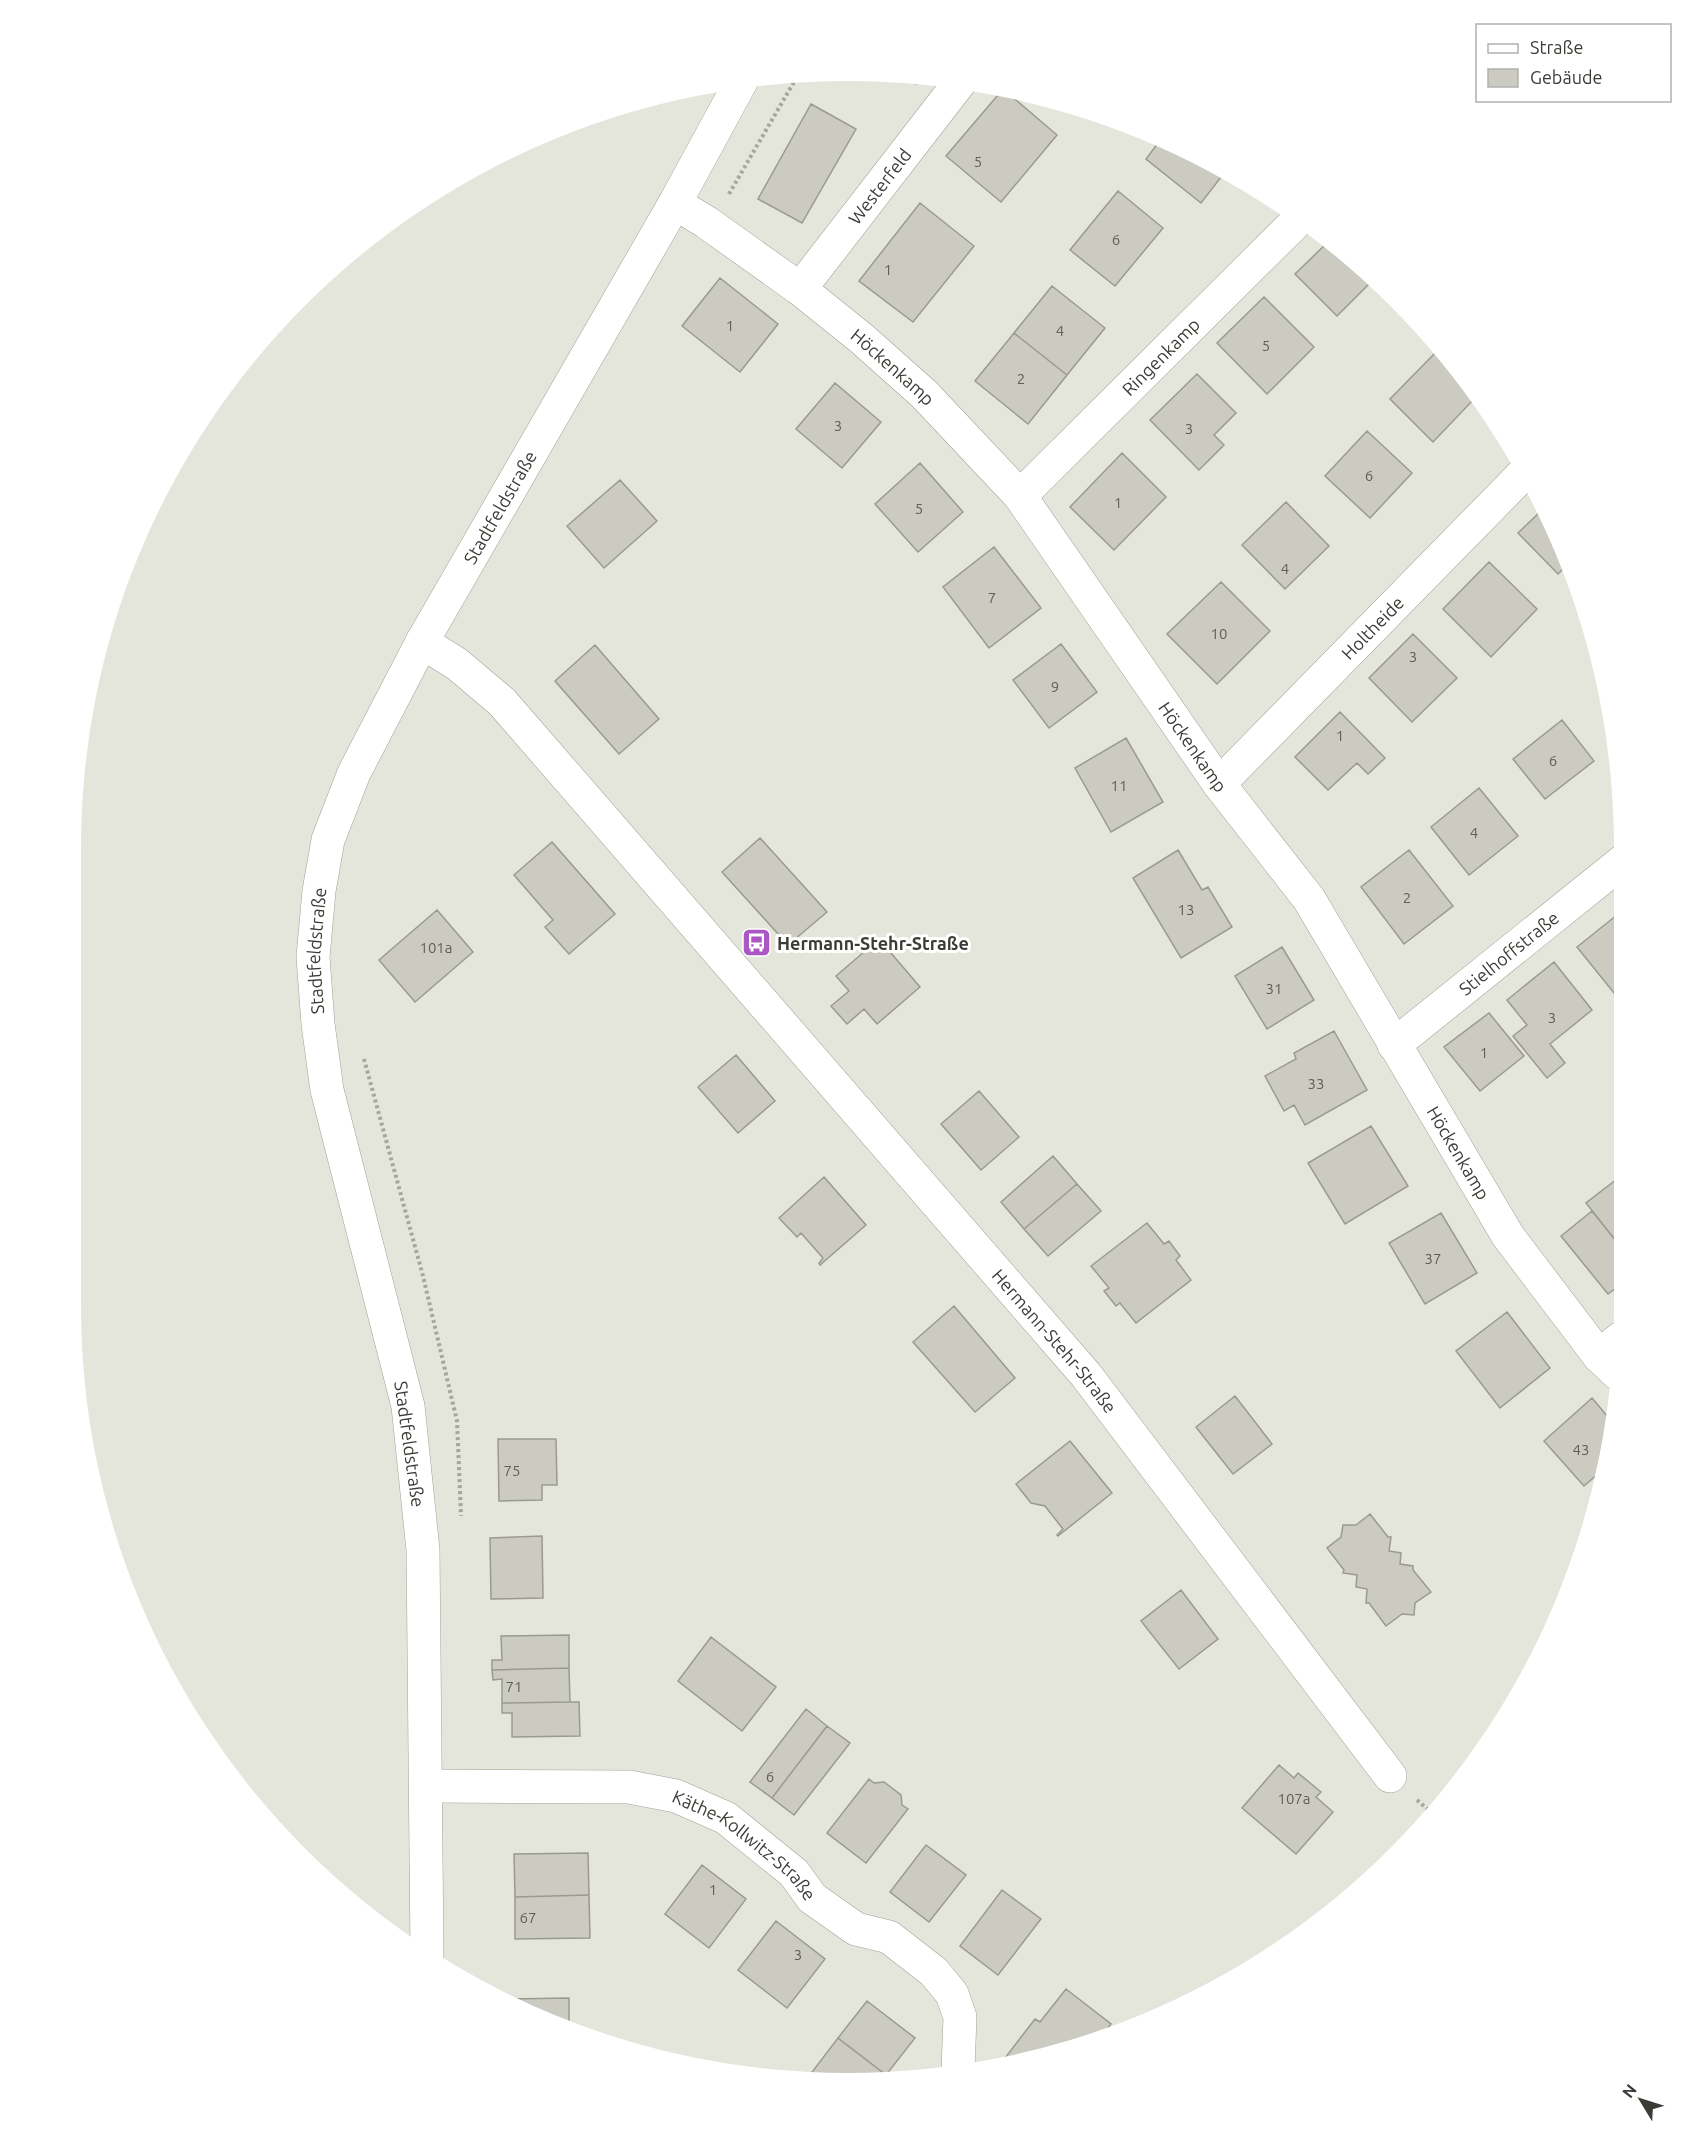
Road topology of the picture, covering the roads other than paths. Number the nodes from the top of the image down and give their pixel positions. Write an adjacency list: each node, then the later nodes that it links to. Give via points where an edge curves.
1 (955, 89): 5 (street, Westerfeld)
2 (737, 90): 3 (street, Stadtfeldstraße)
3 (675, 203): 5 (street, Höckenkamp); 8 (street, Stadtfeldstraße)
4 (1293, 224): 7 (street, Ringenkamp)
5 (800, 289): 7 (street, Höckenkamp, via 924,394)
6 (1519, 478): 9 (street, Holtheide)
7 (1020, 496): 9 (street, Höckenkamp)
8 (422, 642): 13 (street, Hermann-Stehr-Straße, via 457,664 502,702 1086,1375); 14 (street, Stadtfeldstraße, via 354,773 328,840 313,957 327,1090 408,1406 423,1550)
9 (1219, 784): 11 (street, Höckenkamp, via 1310,899)
10 (1614, 868): 11 (street, Stielhoffstraße)
11 (1394, 1045): 12 (street, Höckenkamp, via 1508,1236)
12 (1612, 1355)
13 (1390, 1776)
14 (426, 1786): 15 (street, Stadtfeldstraße); 16 (street, Käthe-Kollwitz-Straße, via 629,1787 676,1796 726,1818 794,1873 812,1898 856,1929 889,1937 934,1972 952,1994 960,2017)
15 (427, 1947)
16 (958, 2064)

